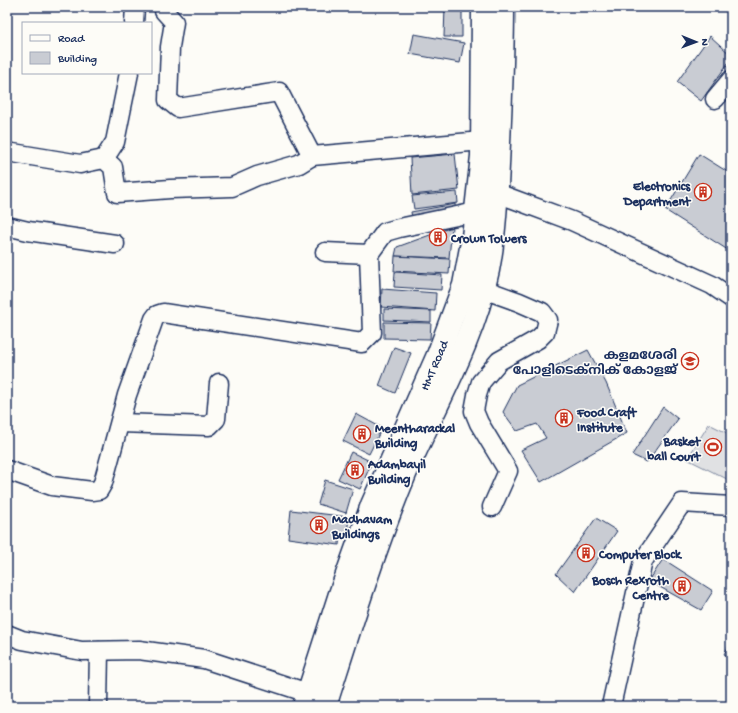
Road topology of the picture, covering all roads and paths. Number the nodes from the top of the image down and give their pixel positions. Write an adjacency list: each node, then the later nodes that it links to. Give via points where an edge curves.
1 (135, 7): 5 (street)
2 (164, 7): 11 (street, via 164,11 174,22 170,47 168,100 178,108 279,92)
3 (483, 7): 9 (main road, HMT Road)
4 (503, 7): 13 (main road, HMT Road)
5 (134, 22)
6 (129, 74): 12 (street, via 115,142)
7 (731, 80): 8 (street)
8 (715, 99)
9 (482, 141): 11 (street); 14 (main road, HMT Road)
10 (7, 152): 12 (street, via 80,164)
11 (312, 156): 12 (street, via 298,164 257,176 232,187 117,193 112,167)
12 (104, 159)
13 (497, 192): 19 (main road, HMT Road, via 492,242); 20 (street, via 572,221 712,285)
14 (476, 212): 18 (street, via 385,232); 28 (main road, HMT Road, via 464,285 438,355 372,505 339,597)
15 (7, 226): 16 (street)
16 (114, 244)
17 (325, 252): 18 (street)
18 (369, 254): 22 (street, via 372,333 362,343 163,313 154,319 127,395)
19 (483, 289): 25 (street, via 542,312 548,320 545,332 538,339 499,360 481,382 477,395 474,411 508,471); 28 (main road, HMT Road, via 467,336 406,473 356,609)
20 (731, 298)
21 (219, 383): 22 (street, via 216,419 210,426)
22 (120, 423): 23 (street, via 99,490 52,486)
23 (7, 470)
24 (731, 506): 30 (street, via 682,503 643,561)
25 (492, 507)
26 (7, 634): 27 (street, via 22,640 82,651)
27 (99, 651): 28 (street, via 139,650 204,659); 29 (street)
28 (312, 702)
29 (98, 706)
30 (611, 706)

